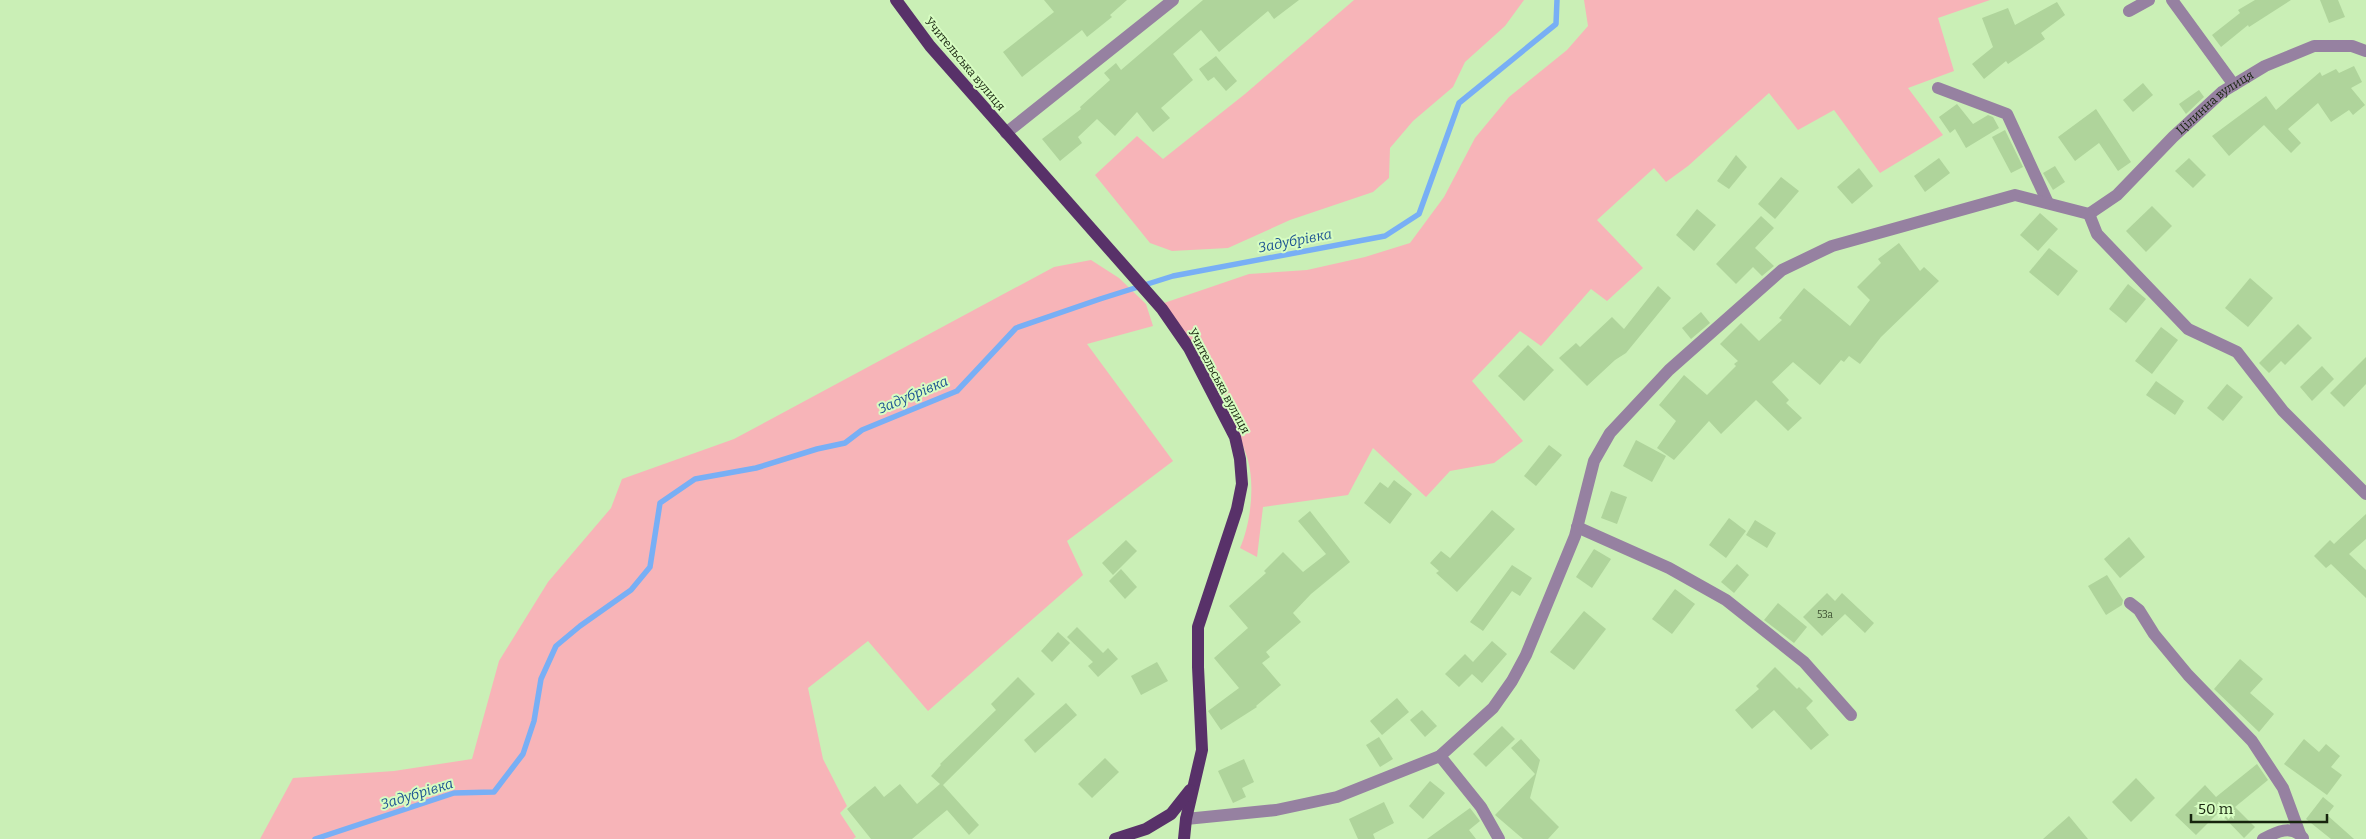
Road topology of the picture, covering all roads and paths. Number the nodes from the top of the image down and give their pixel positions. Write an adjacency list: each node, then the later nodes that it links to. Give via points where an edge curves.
1 (896, 0): 9 (main road, Учительська вулиця, via 930,46)
2 (1173, 0): 9 (street)
3 (2149, 0): 5 (street)
4 (2172, 0): 7 (street)
5 (2129, 11)
6 (2366, 51): 7 (street, Цілинна вулиця, via 2352,46 2314,46 2265,66)
7 (2234, 85): 11 (street, Цілинна вулиця, via 2173,137 2117,195)
8 (1938, 88): 10 (street, via 2007,114)
9 (1006, 133): 17 (main road, Учительська вулиця, via 1162,309 1189,348 1235,437 1242,484 1198,627 1202,750)
10 (2048, 203): 11 (street); 13 (street, via 2015,194 1832,246 1782,270 1669,370 1610,433 1594,460)
11 (2089, 214): 12 (street, via 2097,234 2188,329 2237,352 2283,412)
12 (2366, 494)
13 (1577, 527): 15 (street, via 1670,568 1726,600 1804,662); 16 (street, via 1526,655 1512,681 1493,708)
14 (2130, 603): 19 (street, via 2139,610 2188,675 2252,741 2283,788)
15 (1851, 715)
16 (1440, 756): 18 (street, via 1337,797 1276,810); 22 (street, via 1481,807)
17 (1193, 786): 18 (main road, Учительська вулиця); 20 (main road, via 1171,814 1146,829)
18 (1186, 819): 21 (main road, Учительська вулиця)
19 (2302, 836): 23 (street, via 2286,830)
20 (1115, 839)
21 (1184, 839)
22 (1499, 839)
23 (2263, 839)

